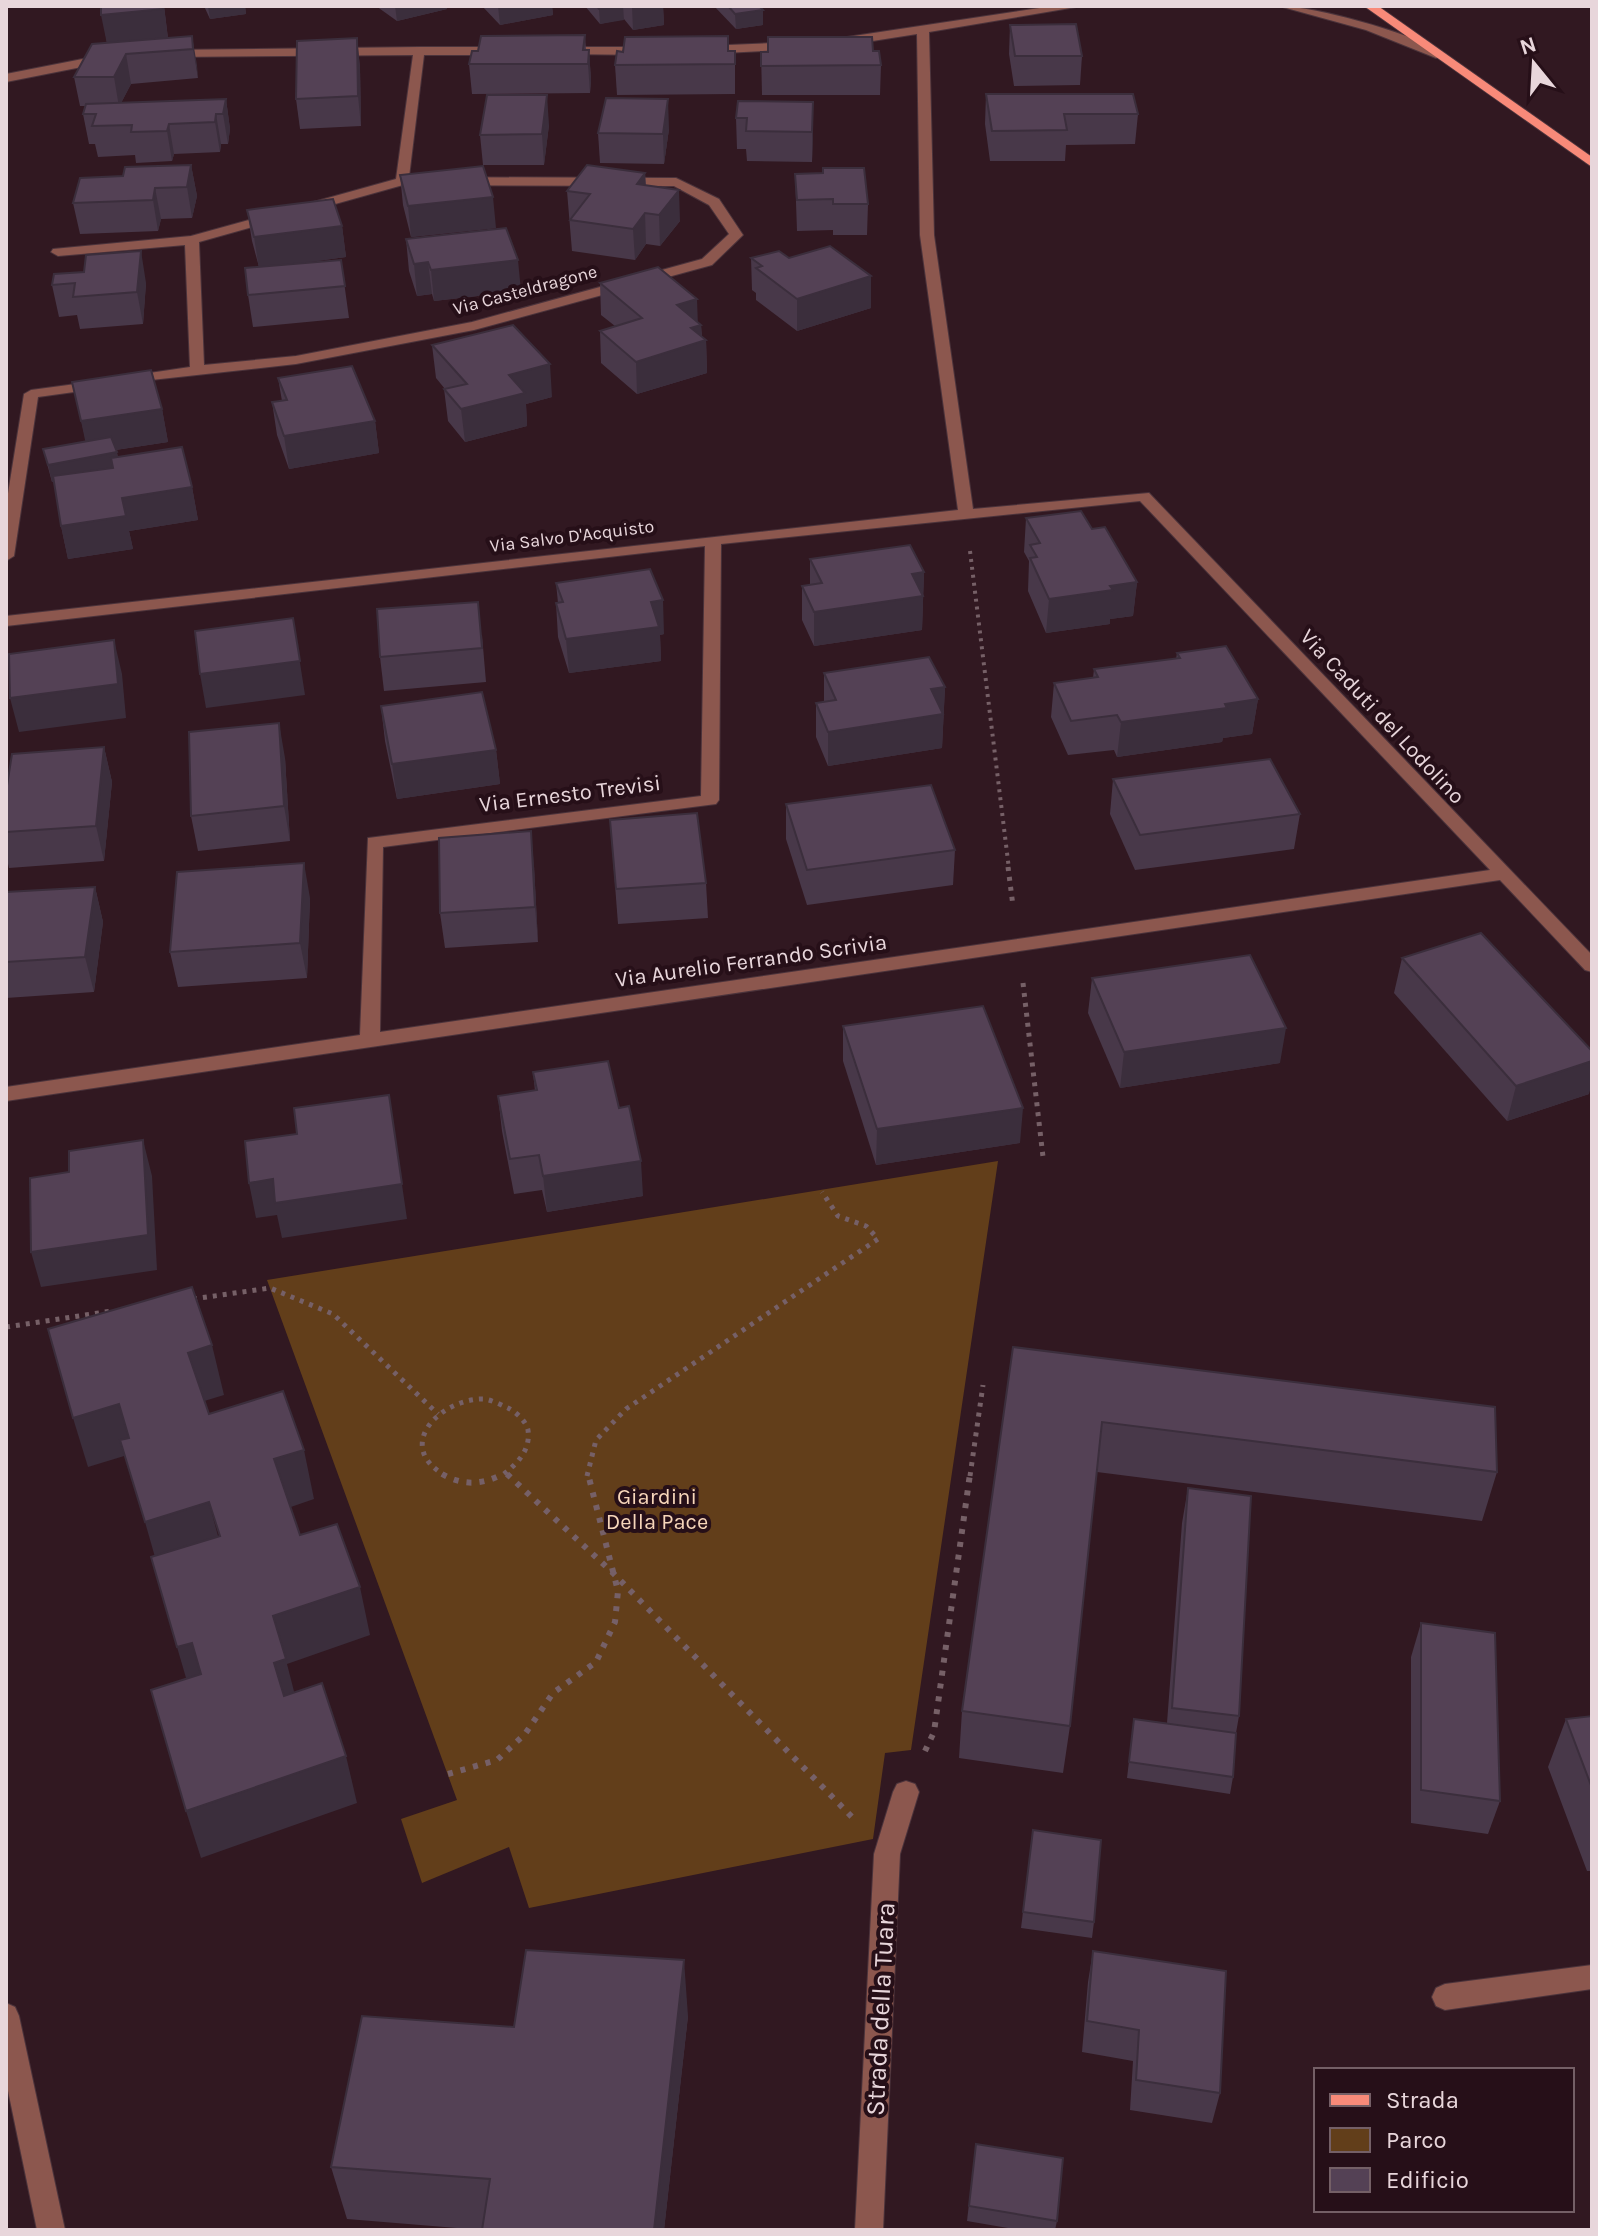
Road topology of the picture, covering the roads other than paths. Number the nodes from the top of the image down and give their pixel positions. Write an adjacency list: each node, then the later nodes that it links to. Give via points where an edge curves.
1 (980, 6): 5 (street)
2 (1076, 6): 5 (street)
3 (1285, 6): 15 (street, via 1357,24)
4 (1370, 6): 15 (main road)
5 (998, 19): 6 (street)
6 (923, 32): 7 (street); 24 (street, via 927,235)
7 (829, 43)
8 (813, 45): 9 (street)
9 (686, 50)
10 (419, 51): 11 (street); 14 (street); 19 (street)
11 (516, 51)
12 (548, 51): 13 (street)
13 (655, 51)
14 (158, 53)
15 (1440, 55): 18 (main road)
16 (117, 57): 17 (street)
17 (6, 78)
18 (1592, 163)
19 (402, 181): 20 (street, Via Casteldragone); 22 (street, Via Casteldragone, via 676,182 714,202 736,235 707,262 474,326 296,360)
20 (192, 240): 21 (street, Via Casteldragone); 22 (street)
21 (58, 252)
22 (197, 370): 26 (street, Via Casteldragone, via 31,394)
23 (1144, 496): 24 (street, Via Salvo D'Acquisto); 28 (street, Via Caduti del Lodolino)
24 (966, 513): 25 (street, Via Salvo D'Acquisto)
25 (713, 540): 27 (street, Via Salvo D'Acquisto); 30 (street, Via Ernesto Trevisi, via 710,800 374,842)
26 (6, 556)
27 (6, 621)
28 (1503, 874): 29 (street, Via Caduti del Lodolino); 30 (street, Via Aurelio Ferrando Scrivia)
29 (1592, 966)
30 (370, 1040): 31 (street, Via Aurelio Ferrando Scrivia)
31 (6, 1094)
32 (906, 1792): 37 (street, Strada della Tuara, via 887,1854)
33 (1592, 1977): 34 (street)
34 (1445, 1997)
35 (6, 2016): 36 (street)
36 (51, 2230)
37 (869, 2230)

